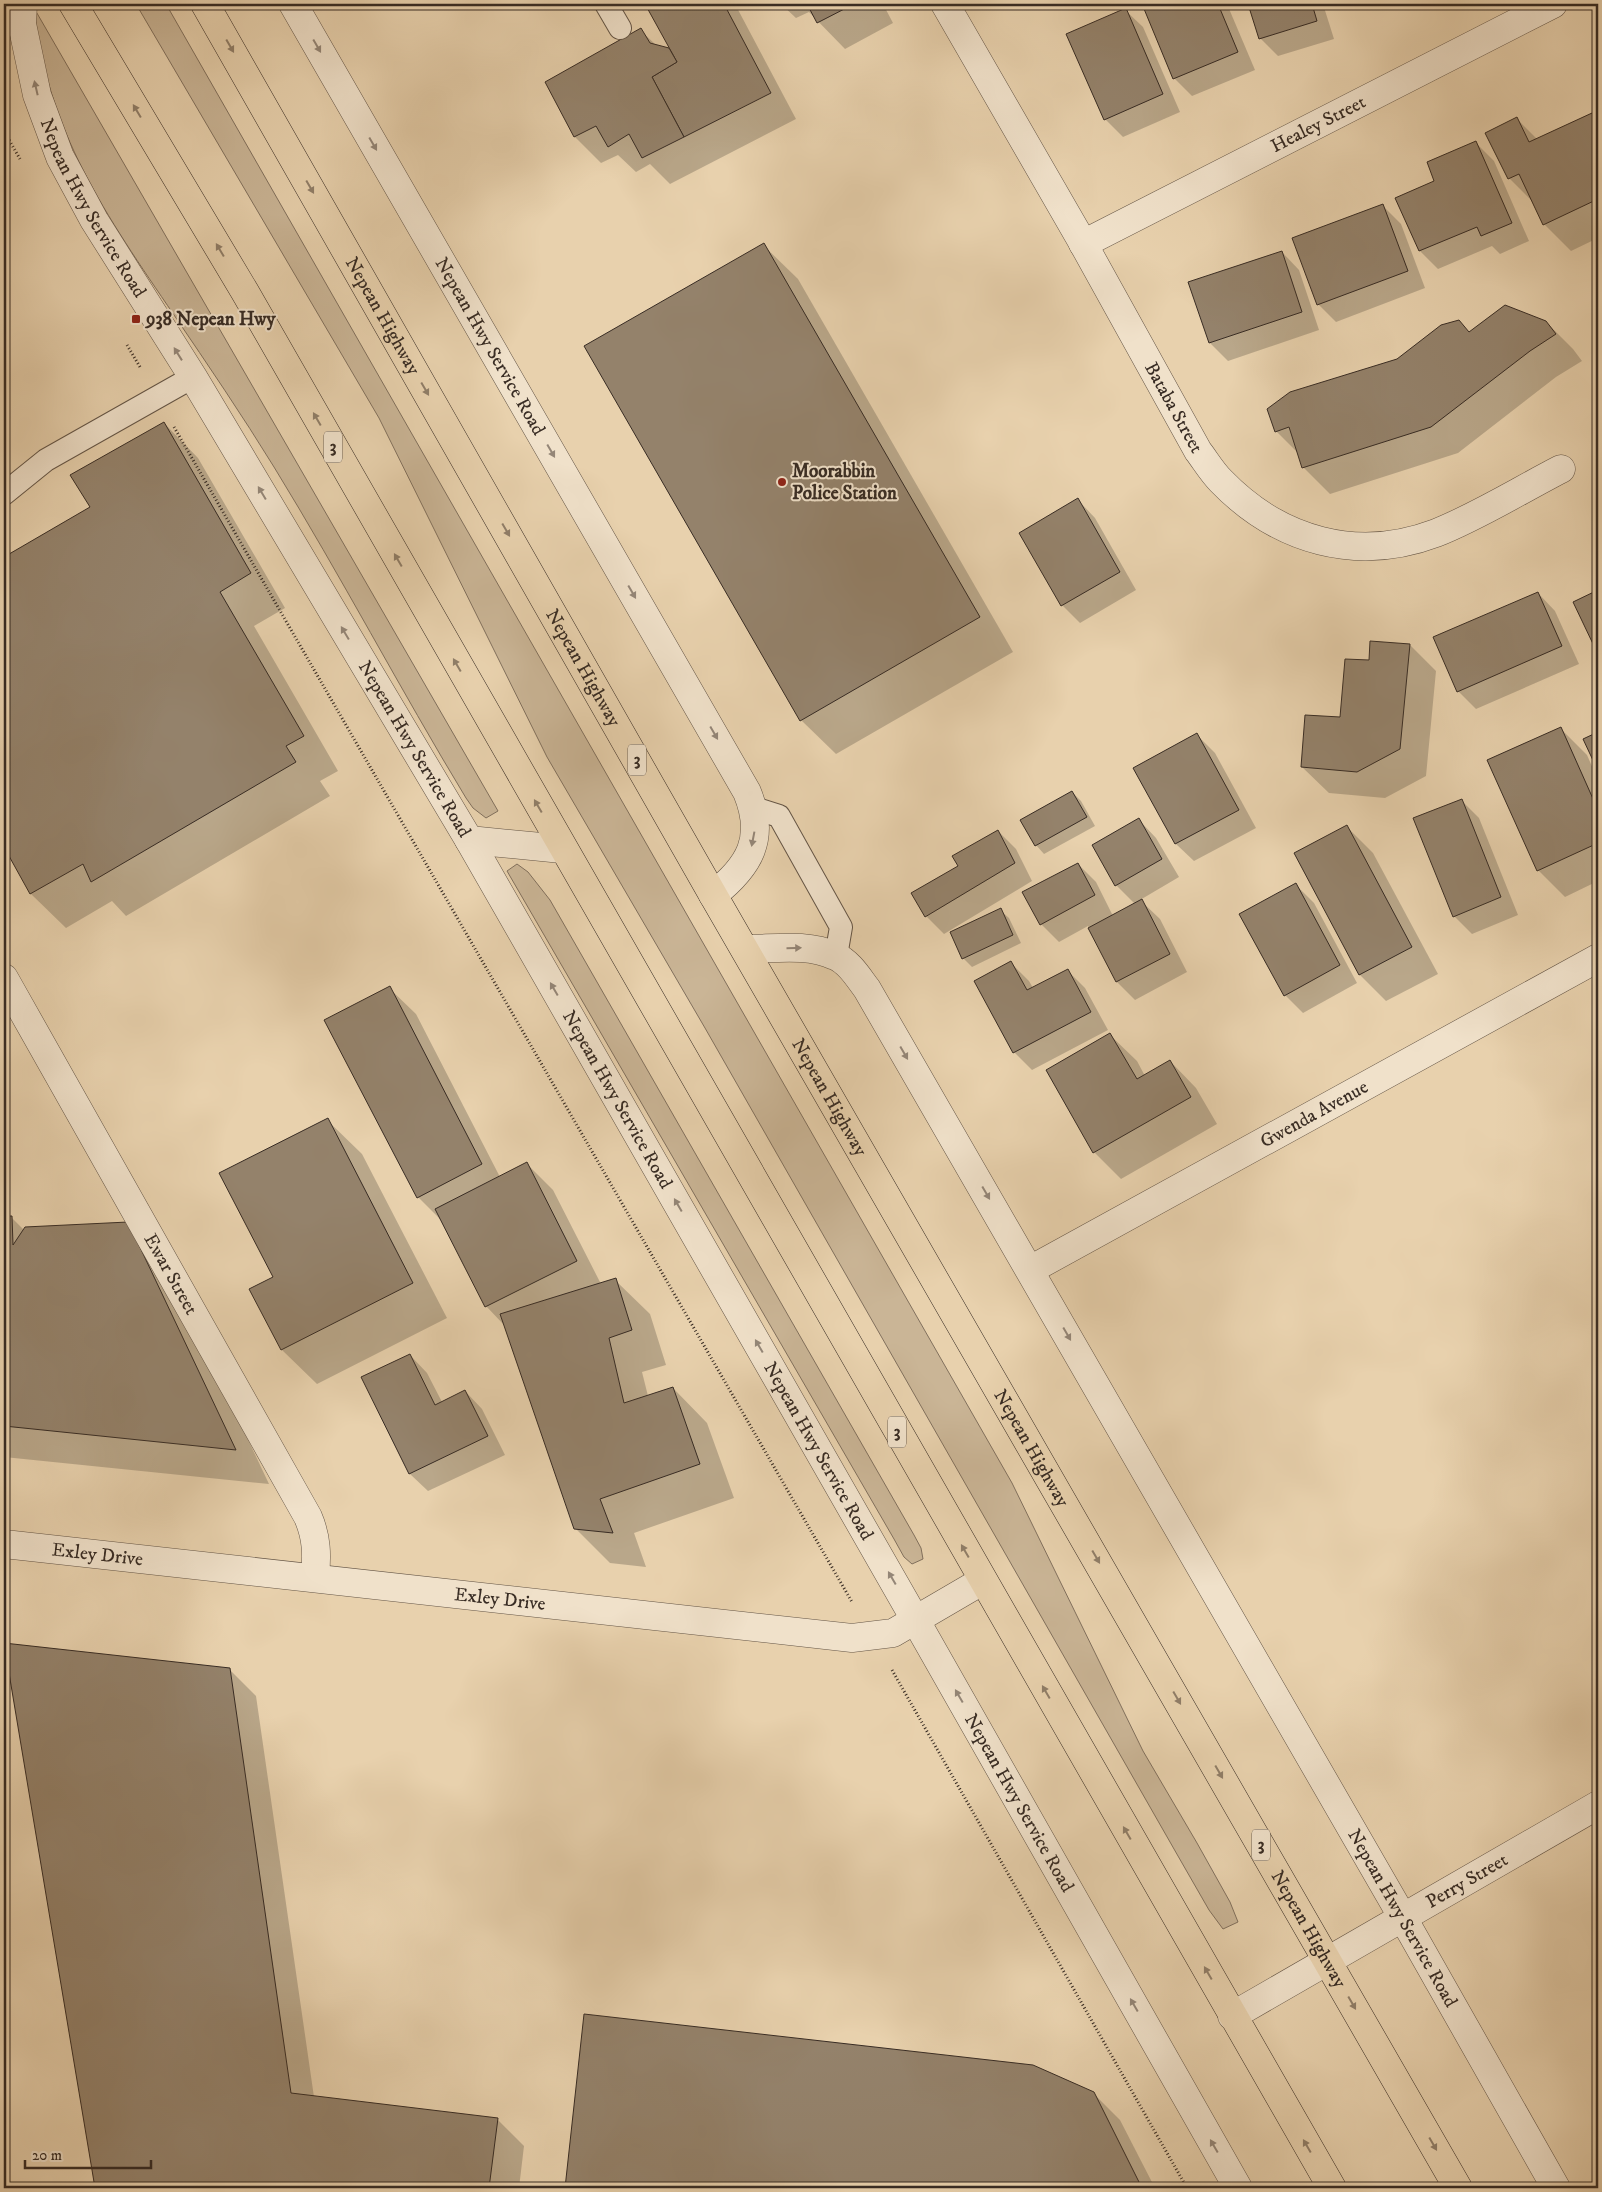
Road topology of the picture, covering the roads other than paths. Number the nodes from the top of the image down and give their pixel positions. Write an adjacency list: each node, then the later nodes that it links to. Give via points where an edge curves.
1 (23, 4): 10 (street, Nepean Hwy Service Road, one-way to 1, via 94,220 60,157 37,95 22,24)
2 (73, 4): 15 (highway, 3, one-way to 2, via 245,292)
3 (205, 4): 16 (highway, Nepean Highway / 3, one-way to 16)
4 (606, 4): 8 (lane)
5 (945, 4): 9 (street, Bataba Street)
6 (1553, 4): 9 (street, Healey Street)
7 (298, 5): 13 (street, Nepean Hwy Service Road, one-way to 13)
8 (620, 28)
9 (1083, 244): 11 (street, Bataba Street, via 1198,451 1220,480 1253,509 1283,528 1311,540 1347,545 1381,546 1407,541 1471,516)
10 (193, 377): 12 (lane, via 46,460); 14 (street, Nepean Hwy Service Road, one-way to 10)
11 (1561, 469)
12 (4, 494)
13 (754, 808): 16 (street, Nepean Hwy Service Road, one-way to 16, via 754,841 747,862 734,879); 18 (lane, via 779,816 837,918 841,927)
14 (468, 840): 15 (street); 25 (street, Nepean Hwy Service Road, one-way to 14)
15 (562, 849): 24 (highway, 3, one-way to 15)
16 (713, 895): 17 (highway, Nepean Highway / 3)
17 (745, 949): 18 (street, Nepean Hwy Service Road, one-way to 18, via 809,948); 28 (highway, Nepean Highway / 3, one-way to 28)
18 (836, 956): 21 (street, Nepean Hwy Service Road, one-way to 21, via 852,969 867,989)
19 (1598, 958): 21 (street, Gwenda Avenue)
20 (4, 978): 23 (street, Ewar Street, via 308,1517 317,1550)
21 (1030, 1270): 27 (street, Nepean Hwy Service Road, one-way to 27)
22 (4, 1544): 23 (street, Exley Drive)
23 (314, 1577): 25 (street, Exley Drive, via 852,1638 893,1633)
24 (982, 1581): 25 (street, Exley Drive); 29 (highway, 3, one-way to 24)
25 (916, 1621): 30 (street, Nepean Hwy Service Road, one-way to 25)
26 (1598, 1805): 27 (street, Perry Street)
27 (1403, 1918): 28 (street, Perry Street); 33 (street, Nepean Hwy Service Road)
28 (1328, 1961): 29 (street, Perry Street); 32 (highway, Nepean Highway / 3, one-way to 32)
29 (1232, 2016): 31 (highway, 3, one-way to 29)
30 (1238, 2188)
31 (1332, 2188)
32 (1458, 2188)
33 (1556, 2188)

